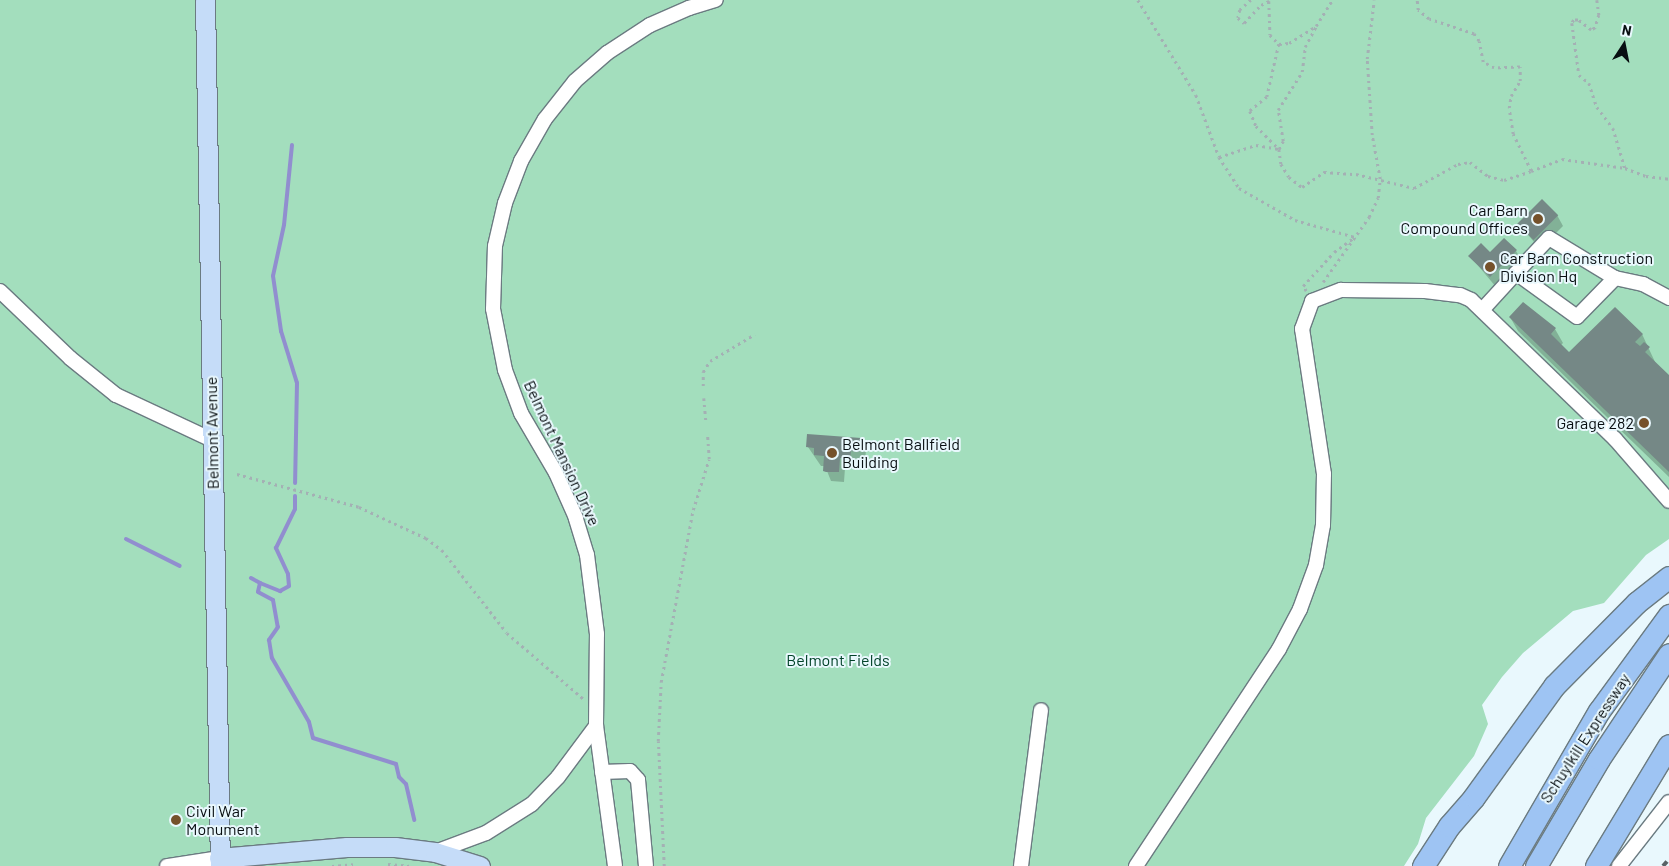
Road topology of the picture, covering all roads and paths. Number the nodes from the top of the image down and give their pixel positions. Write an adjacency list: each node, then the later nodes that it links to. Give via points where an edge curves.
1 (205, 0): 30 (main road, Belmont Avenue)
2 (716, 0): 36 (street, Belmont Mansion Drive, via 650,25 607,53 575,81 533,138 512,181 499,224 492,288 500,350 521,413 556,474 583,538 597,634)
3 (1138, 0): 12 (path, via 1196,95)
4 (1251, 0): 10 (path, via 1240,10 1238,18 1244,23 1261,4 1269,1 1270,35)
5 (1332, 0): 9 (path)
6 (1374, 0): 15 (path, via 1367,59 1372,135)
7 (1417, 0): 14 (path, via 1418,10 1429,19 1474,34 1479,41 1483,62 1494,68 1520,68 1520,81 1511,96 1509,108 1513,134)
8 (1597, 0): 13 (path, via 1599,15 1596,28 1591,30 1578,20 1572,23 1579,74 1613,128)
9 (1316, 26): 10 (path, via 1289,43); 11 (path, via 1305,47 1302,72 1278,110 1283,141)
10 (1279, 44): 11 (path, via 1267,97 1250,111 1256,126)
11 (1279, 149): 12 (path, via 1256,145); 15 (path, via 1281,164 1289,177 1302,187 1324,172)
12 (1219, 156): 17 (path, via 1239,188 1254,199 1294,220)
13 (1625, 168): 14 (path, via 1562,159); 16 (path, via 1646,176)
14 (1531, 171): 15 (path, via 1504,180 1488,176 1470,162 1458,164 1414,188)
15 (1380, 179): 17 (path, via 1375,208)
16 (1669, 179)
17 (1355, 238): 20 (path, via 1334,252); 23 (path, via 1328,273)
18 (1516, 274): 19 (street, via 1549,238); 19 (street, via 1577,317); 24 (street)
19 (1615, 278): 22 (street, via 1644,284)
20 (1303, 286)
21 (0, 290): 30 (street, via 70,358 116,395)
22 (1669, 298)
23 (1312, 301): 24 (street, via 1341,290 1425,291 1460,295); 58 (street, via 1302,329 1324,474 1323,525 1316,565 1300,609 1279,649)
24 (1483, 308): 32 (street, via 1615,439)
25 (755, 334): 26 (path, via 710,360 702,372)
26 (703, 386)
27 (704, 398): 28 (path)
28 (706, 422)
29 (707, 433): 56 (path, via 709,458 692,510 661,682 658,740)
30 (212, 440): 44 (main road, Belmont Avenue)
31 (237, 474): 36 (path, via 359,506 426,538 442,550 507,632 548,670)
32 (1669, 501)
33 (1669, 576): 41 (highway, via 1636,603 1554,686)
34 (1669, 615): 47 (highway, Schuylkill Expressway, via 1599,711)
35 (1669, 654): 48 (highway, Schuylkill Expressway, via 1599,759)
36 (597, 708): 38 (street, Belmont Mansion Drive)
37 (1041, 710): 57 (street)
38 (596, 726): 40 (street, Belmont Mansion Drive); 43 (street, via 558,777 532,804 486,833)
39 (1669, 745): 49 (highway)
40 (602, 772): 54 (street, Belmont Mansion Drive); 55 (street, via 630,771 638,780)
41 (1474, 797): 59 (highway, via 1449,826); 60 (highway)
42 (1669, 802): 49 (street)
43 (435, 852): 44 (main road, via 395,847 347,847); 53 (main road)
44 (219, 862): 50 (street)
45 (360, 863): 51 (path)
46 (381, 863): 52 (path)
47 (1510, 864)
48 (1537, 864)
49 (1604, 864)
50 (167, 866)
51 (332, 866)
52 (409, 866)
53 (480, 866)
54 (614, 866)
55 (646, 866)
56 (664, 866)
57 (1021, 866)
58 (1136, 866)
59 (1423, 866)
60 (1438, 866)

